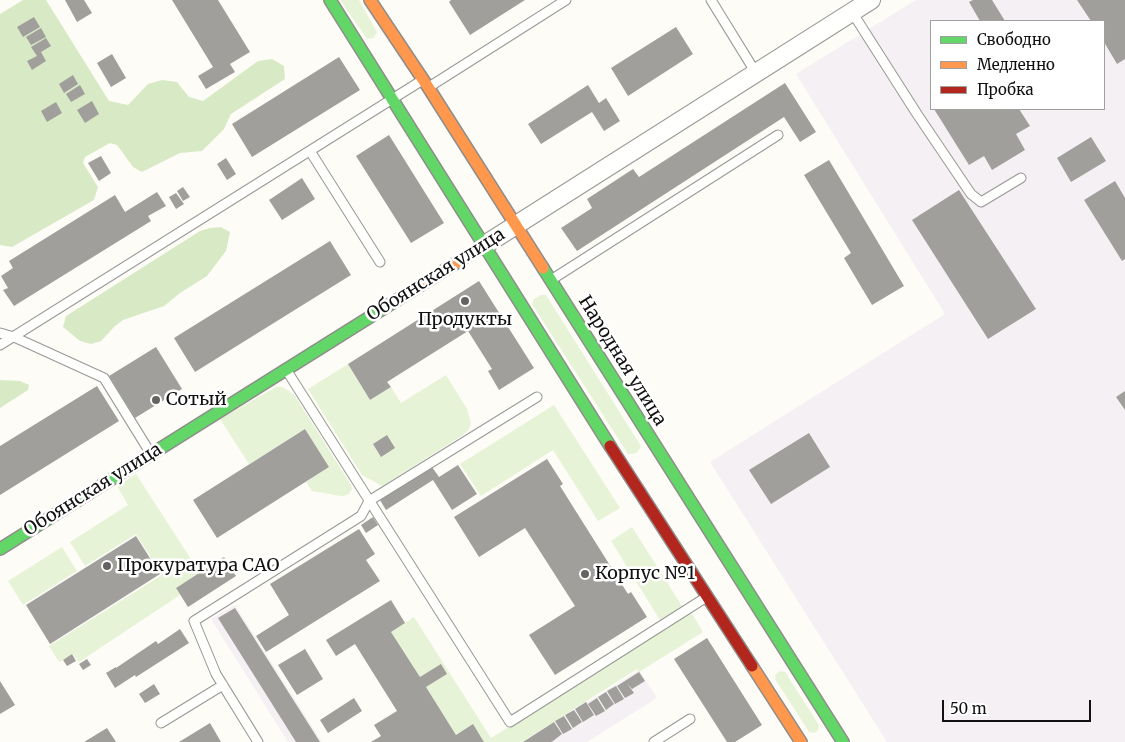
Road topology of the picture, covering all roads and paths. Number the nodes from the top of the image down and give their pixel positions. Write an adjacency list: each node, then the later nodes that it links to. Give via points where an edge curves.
1 (330, 0): 8 (street)
2 (370, 0): 7 (street, Народная улица)
3 (566, 0): 7 (lane)
4 (711, 0): 6 (lane)
5 (861, 4): 6 (street, Обоянская улица); 11 (lane, via 917,114 971,194 981,202)
6 (756, 72): 12 (street, Обоянская улица)
7 (426, 84): 8 (lane); 12 (street, Народная улица)
8 (392, 100): 10 (lane); 13 (street)
9 (778, 135): 15 (lane)
10 (310, 151): 14 (lane); 17 (lane)
11 (1021, 178)
12 (515, 225): 13 (street, Обоянская улица); 15 (street, Народная улица)
13 (483, 246): 19 (street, Обоянская улица); 24 (street)
14 (380, 262)
15 (550, 280): 31 (street, Народная улица)
16 (0, 333): 17 (lane)
17 (14, 337): 18 (lane); 21 (lane, via 104,378)
18 (0, 345)
19 (286, 370): 21 (street, Обоянская улица); 22 (lane)
20 (536, 397): 22 (lane)
21 (152, 454): 23 (street, Обоянская улица)
22 (369, 501): 24 (lane, via 510,722); 25 (lane, via 360,516 194,621)
23 (0, 548)
24 (707, 596): 30 (street)
25 (223, 685): 27 (lane); 28 (lane)
26 (690, 719): 29 (lane)
27 (161, 723)
28 (258, 742)
29 (654, 742)
30 (801, 742)
31 (843, 742)

